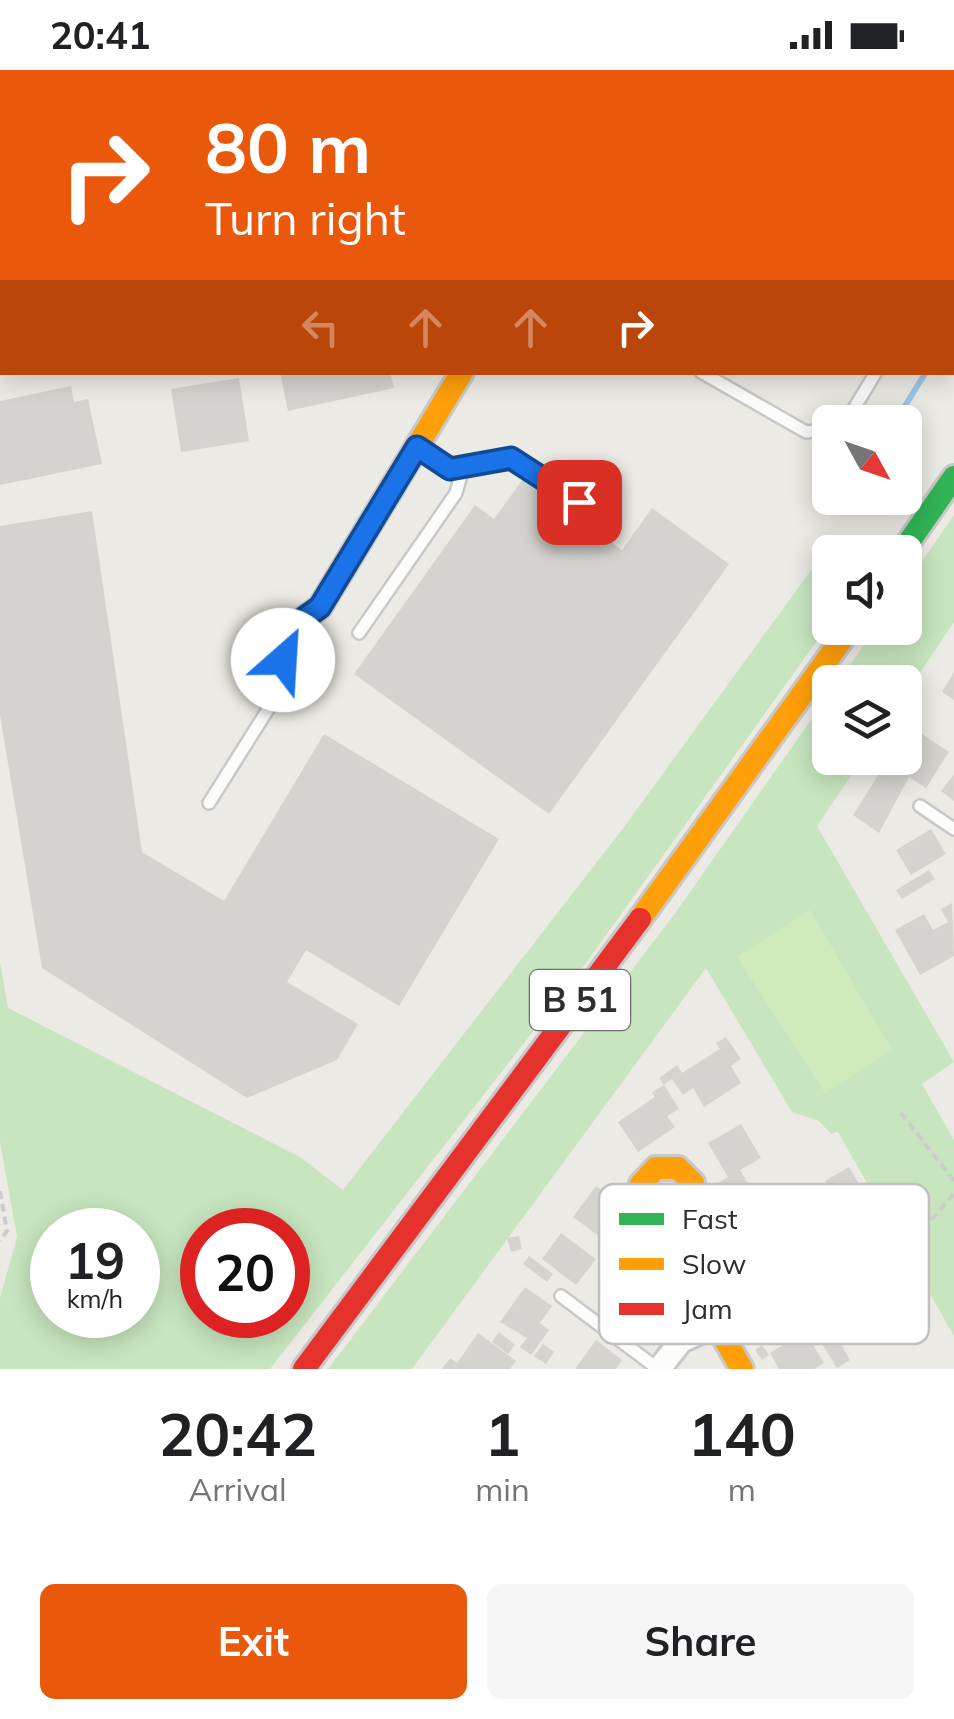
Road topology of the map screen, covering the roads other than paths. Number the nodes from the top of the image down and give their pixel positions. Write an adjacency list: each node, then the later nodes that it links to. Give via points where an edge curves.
1 (460, 375): 6 (main road)
2 (707, 375): 5 (lane)
3 (874, 375): 4 (lane)
4 (857, 405)
5 (812, 431)
6 (417, 447): 7 (lane, via 450,469); 11 (main road, via 320,607)
7 (463, 468): 9 (lane, via 511,458); 12 (lane, via 456,494)
8 (954, 476): 10 (main road)
9 (607, 520)
10 (914, 535)
11 (284, 633): 14 (lane, via 282,686)
12 (358, 633)
13 (838, 645): 22 (main road, B 51)
14 (209, 803)
15 (920, 806): 16 (lane)
16 (954, 829)
17 (561, 1296): 18 (lane)
18 (599, 1325)
19 (625, 1344): 23 (lane)
20 (679, 1344): 23 (street)
21 (726, 1344): 24 (main road)
22 (304, 1369)
23 (658, 1369)
24 (742, 1369)

